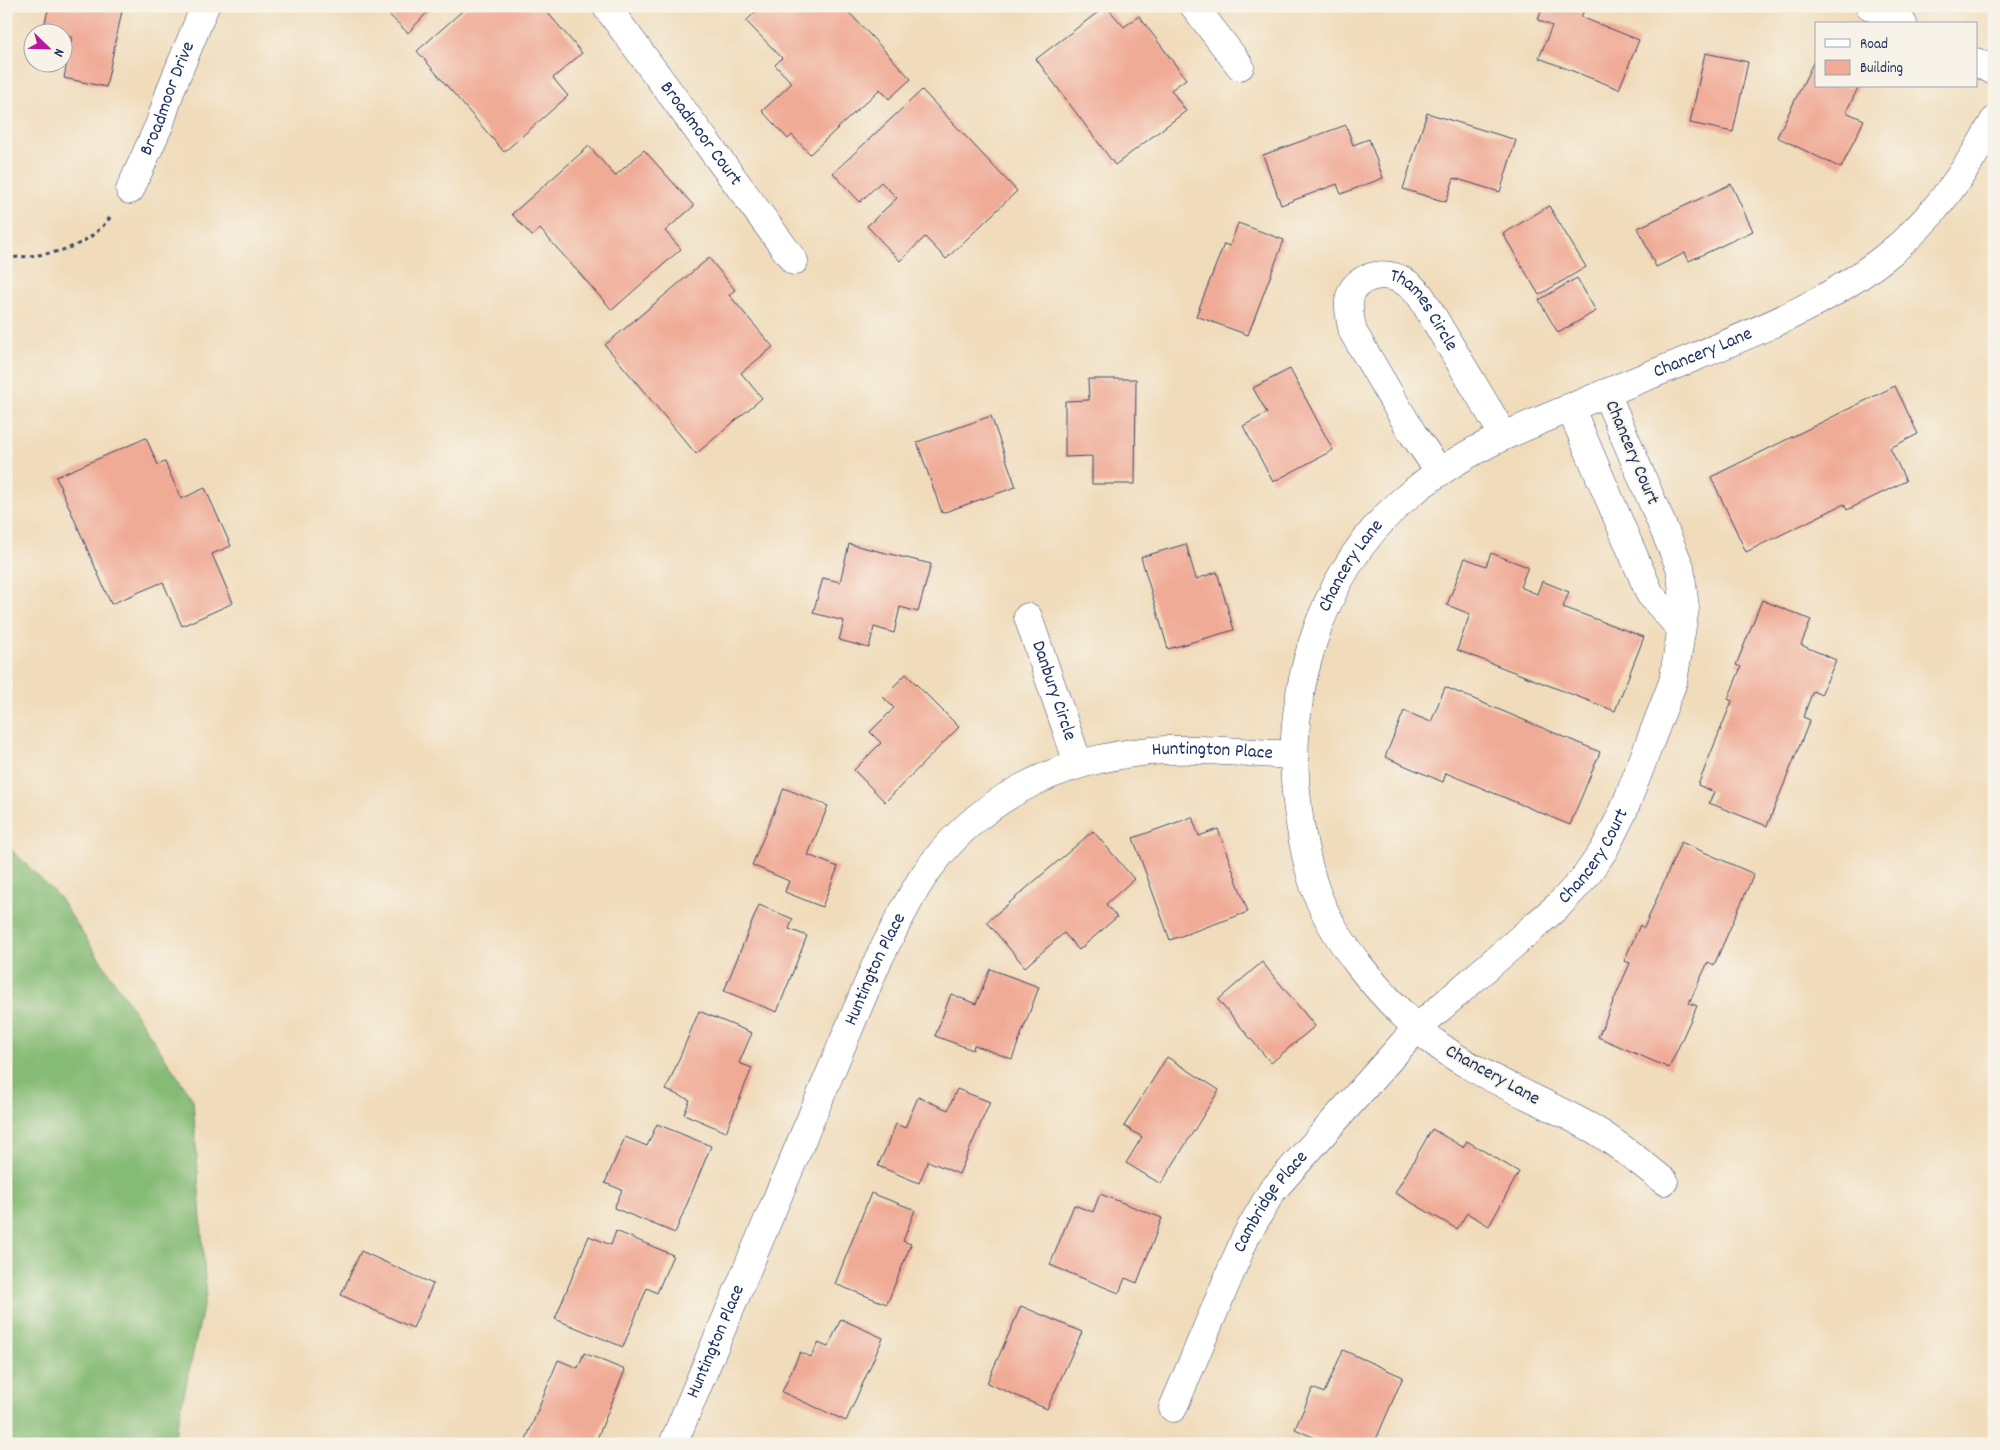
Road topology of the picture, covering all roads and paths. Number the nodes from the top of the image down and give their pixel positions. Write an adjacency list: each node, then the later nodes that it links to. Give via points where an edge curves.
1 (204, 6): 10 (street, Broadmoor Drive, via 160,123)
2 (606, 6): 12 (street, Broadmoor Court)
3 (1194, 6): 7 (street)
4 (1870, 6): 5 (street)
5 (1899, 22)
6 (1978, 63): 8 (street)
7 (1240, 66)
8 (1994, 70)
9 (1994, 121): 13 (street, Chancery Lane, via 1955,183 1923,221 1890,253 1850,283 1748,335)
10 (130, 190): 11 (path, via 104,226 87,240 66,250)
11 (6, 258)
12 (794, 260)
13 (1606, 393): 14 (street, Chancery Lane); 18 (street, Chancery Court, via 1680,567 1685,608)
14 (1570, 407): 15 (street, Chancery Lane); 18 (street, Chancery Court, via 1650,594)
15 (1504, 436): 16 (street, Chancery Lane, via 1469,452); 16 (street, Thames Circle, via 1420,295 1406,282 1390,275 1370,276 1358,284 1349,299 1353,332 1413,434)
16 (1440, 472): 19 (street, Chancery Lane, via 1401,503 1346,570 1313,641 1303,684)
17 (1028, 617): 20 (street, Danbury Circle)
18 (1680, 628): 21 (street, Chancery Court, via 1674,682 1623,812 1604,850 1585,878 1559,906)
19 (1294, 755): 20 (street, Huntington Place, via 1151,751); 21 (street, Chancery Lane, via 1301,829 1318,896 1365,973)
20 (1078, 763): 24 (street, Huntington Place, via 1003,797 971,822 922,879 878,960)
21 (1417, 1028): 22 (street, Chancery Lane, via 1444,1051 1478,1072 1594,1130); 23 (street, Cambridge Place, via 1272,1191 1246,1236)
22 (1664, 1181)
23 (1173, 1408)
24 (673, 1444)

